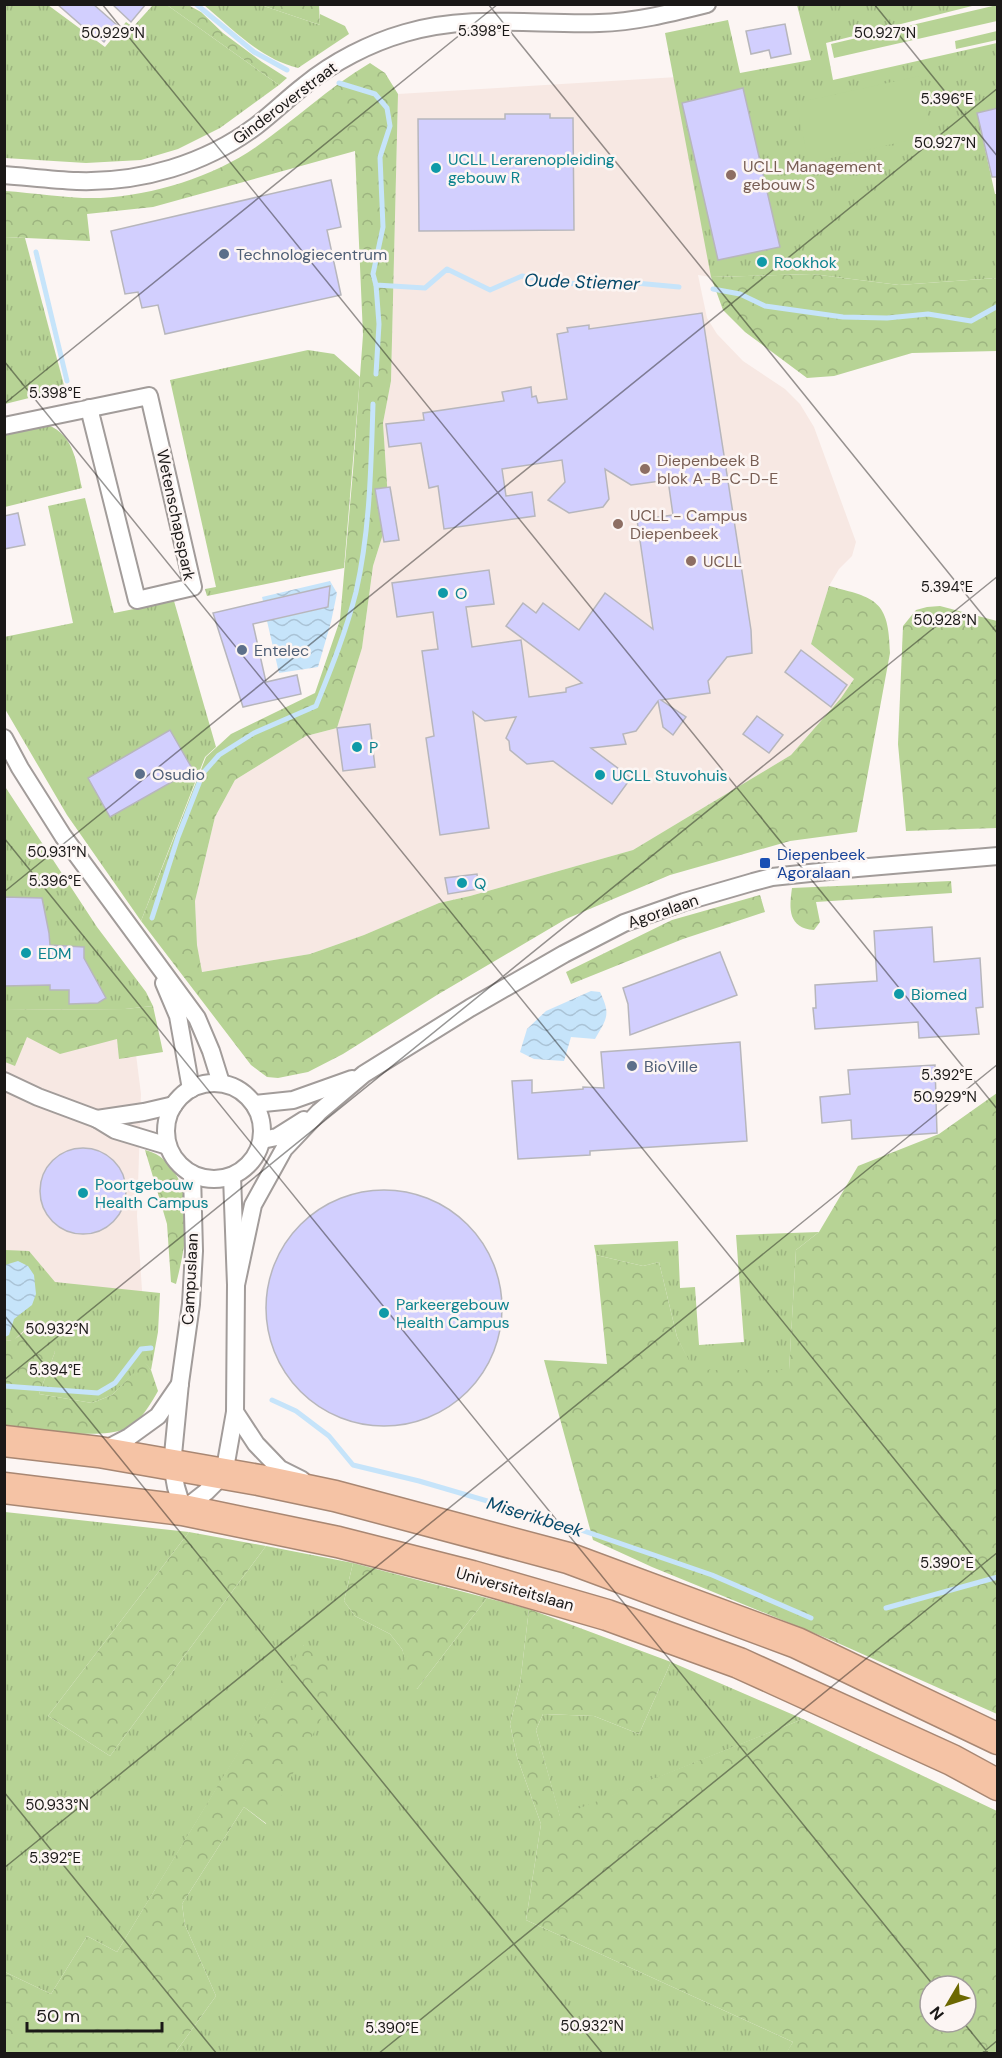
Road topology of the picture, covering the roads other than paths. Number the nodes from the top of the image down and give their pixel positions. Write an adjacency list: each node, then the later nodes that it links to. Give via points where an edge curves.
1 (707, 4): 2 (street, Ginderoverstraat, via 602,23 435,25 364,48 306,83 228,145 193,161 128,178 79,181)
2 (4, 175)
3 (89, 408): 3 (street, Wetenschapspark, via 137,600 193,587 149,396); 4 (street, Wetenschapspark)
4 (4, 426)
5 (4, 738): 7 (street, via 63,836)
6 (998, 856): 8 (street, Agoralaan, via 772,877 684,902 624,923 564,954)
7 (157, 966): 10 (street, via 197,1018); 11 (street, via 178,1016)
8 (364, 1074): 12 (street, Agoralaan, via 293,1100); 14 (street, Agoralaan)
9 (4, 1081): 15 (street)
10 (221, 1083): 11 (street); 12 (street, via 240,1091)
11 (190, 1089): 13 (street)
12 (254, 1104): 16 (street, via 262,1121)
13 (174, 1105): 15 (street); 17 (street, via 168,1118)
14 (319, 1112): 16 (street, Agoralaan, via 277,1137); 20 (street, Agoralaan, via 284,1149 254,1205)
15 (97, 1119): 17 (street, via 116,1130)
16 (262, 1140): 19 (street, via 252,1162)
17 (168, 1146): 18 (street, via 182,1167)
18 (192, 1174): 19 (street, via 212,1179); 21 (street, Campuslaan, via 192,1304)
19 (232, 1176): 20 (street)
20 (236, 1284): 22 (street)
21 (180, 1383): 24 (street, Campuslaan, via 158,1416 117,1445); 25 (street, Campuslaan)
22 (235, 1412): 26 (street); 28 (street, via 256,1444 280,1469)
23 (4, 1441): 24 (highway)
24 (99, 1452): 25 (highway)
25 (172, 1465): 26 (highway); 29 (street, Campuslaan)
26 (224, 1474): 28 (highway); 29 (street)
27 (4, 1488): 29 (highway, Universiteitslaan)
28 (335, 1496): 30 (highway, via 568,1558 797,1643)
29 (183, 1510): 31 (highway, Universiteitslaan, via 338,1542 607,1615 739,1663 952,1760)
30 (998, 1739)
31 (998, 1785)

